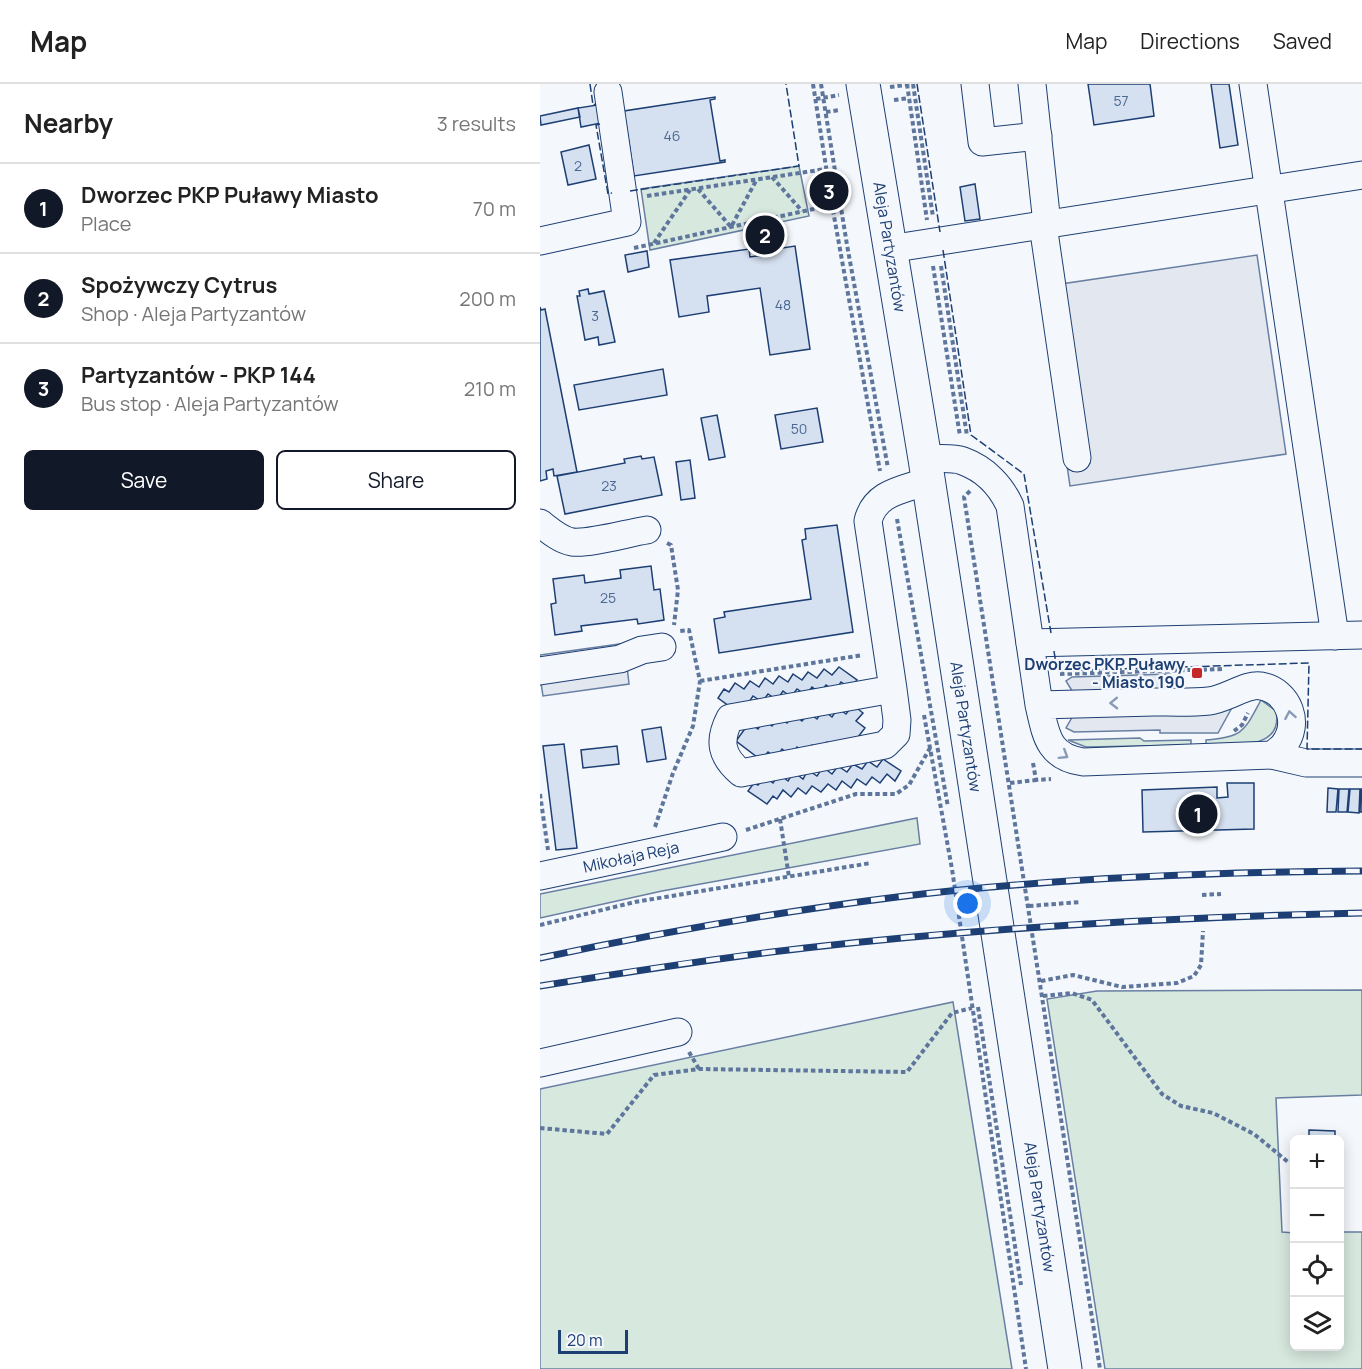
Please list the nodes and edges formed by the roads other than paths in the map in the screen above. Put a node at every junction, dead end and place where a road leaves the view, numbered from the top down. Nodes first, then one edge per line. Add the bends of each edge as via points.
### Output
1 (863, 84) edge
2 (975, 84) edge
3 (1032, 84) edge
4 (1253, 84) edge
5 (608, 92) dead end
6 (1038, 136) junction
7 (1362, 175) edge
8 (1269, 189) junction
9 (1045, 224) junction
10 (540, 241) edge
11 (889, 249) junction
12 (1077, 458) dead end
13 (927, 470) junction
14 (540, 523) edge
15 (647, 530) road end
16 (1362, 635) edge
17 (1335, 636) junction
18 (1030, 643) junction
19 (662, 647) dead end
20 (540, 671) edge
21 (893, 689) junction
22 (1039, 705) junction
23 (1272, 755) junction
24 (1362, 763) edge
25 (723, 837) road end
26 (546, 875) edge
27 (678, 1032) dead end
28 (540, 1063) edge
29 (1065, 1369) edge

1 - 11 main road, Aleja Partyzantów
2 - 6 street via 982,142
3 - 6 street
4 - 8 street
5 - 10 street via 625,211
6 - 9 street
7 - 8 street
8 - 9 street
8 - 17 street
9 - 11 street
9 - 12 street
11 - 13 main road, Aleja Partyzantów
13 - 18 street via 965,462 1004,492 1010,506
13 - 21 street via 876,501 868,521
13 - 29 main road, Aleja Partyzantów
14 - 15 street via 571,542
16 - 17 street
17 - 18 street
18 - 22 street
19 - 20 street via 620,659
21 - 21 street via 730,718 722,733 728,761 741,773 885,745 896,734
22 -> 23 street via 1051,745 1070,760
23 -> 22 street via 1288,736 1291,712 1277,692 1260,685 1207,701
23 - 24 street via 1306,763
25 - 26 street, Mikołaja Reja
27 - 28 street

